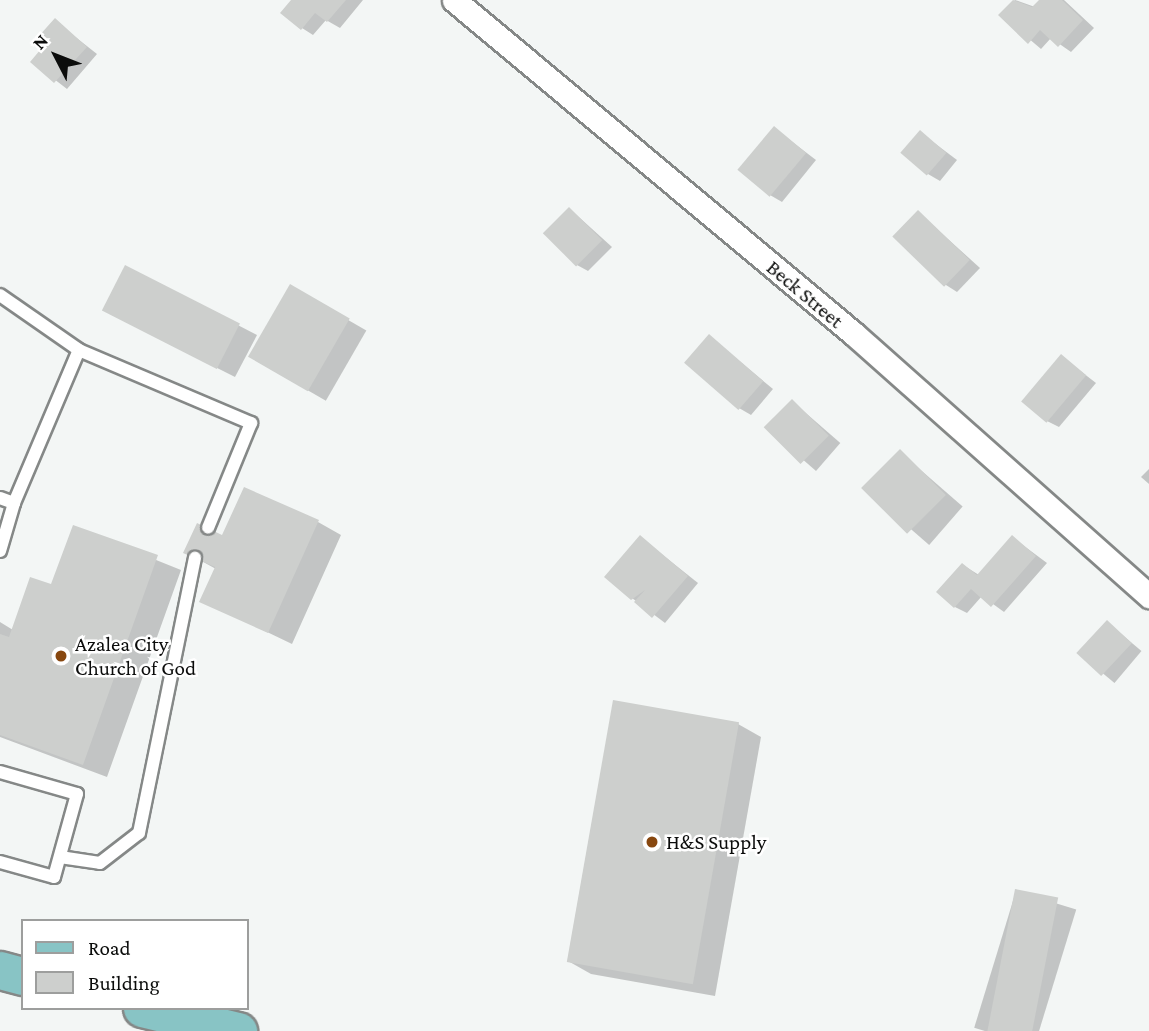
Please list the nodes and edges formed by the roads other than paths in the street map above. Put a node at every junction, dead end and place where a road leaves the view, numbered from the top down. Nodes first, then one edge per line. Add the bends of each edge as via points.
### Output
1 (454, 0) edge
2 (0, 296) edge
3 (79, 350) junction
4 (0, 498) edge
5 (14, 503) junction
6 (208, 528) dead end
7 (0, 551) edge
8 (195, 558) dead end
9 (1149, 596) edge
10 (0, 772) edge
11 (60, 857) junction
12 (0, 862) edge
13 (0, 970) edge
14 (21, 975) edge
15 (150, 1010) edge
16 (238, 1031) edge

1 - 9 street, Beck Street via 854,334
2 - 3 lane
3 - 5 lane
3 - 6 lane via 251,423
4 - 5 lane
5 - 7 lane
8 - 11 lane via 139,833 100,863
10 - 11 lane via 77,794
11 - 12 lane via 54,877
13 - 14 main road
15 - 16 main road

